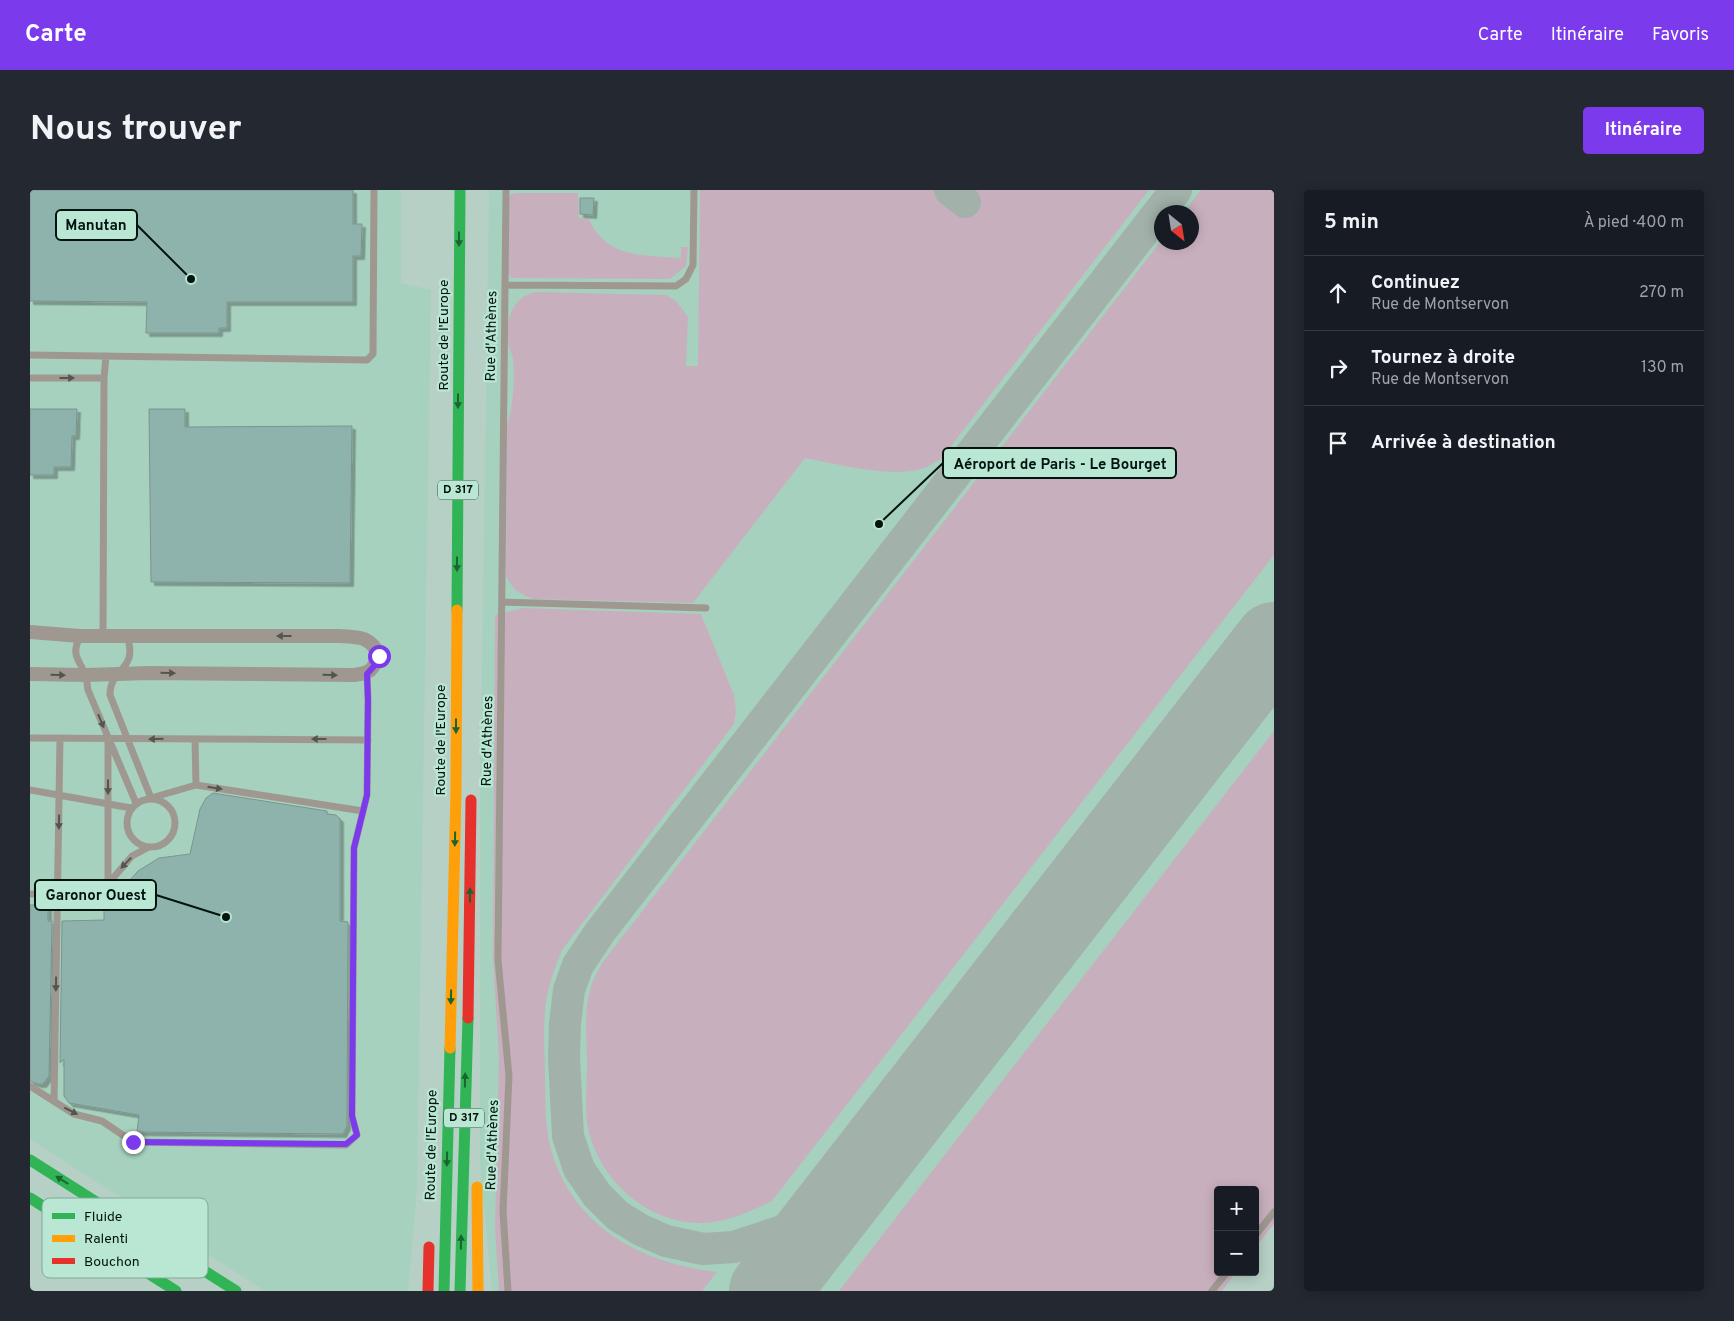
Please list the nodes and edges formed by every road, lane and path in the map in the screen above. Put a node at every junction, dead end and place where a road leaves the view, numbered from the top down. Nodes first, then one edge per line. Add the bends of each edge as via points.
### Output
1 (374, 190) edge
2 (460, 190) edge
3 (506, 190) edge
4 (694, 190) edge
5 (505, 285) junction
6 (30, 355) edge
7 (106, 356) junction
8 (30, 378) edge
9 (104, 378) junction
10 (502, 602) junction
11 (706, 608) dead end
12 (30, 632) edge
13 (80, 636) junction
14 (103, 636) junction
15 (127, 636) junction
16 (119, 673) junction
17 (30, 674) edge
18 (367, 674) junction
19 (86, 675) junction
20 (30, 738) edge
21 (60, 738) junction
22 (108, 738) junction
23 (195, 739) junction
24 (127, 740) junction
25 (368, 740) junction
26 (196, 785) junction
27 (471, 785) dead end
28 (30, 790) edge
29 (59, 795) junction
30 (151, 798) junction
31 (108, 804) junction
32 (134, 806) junction
33 (362, 811) junction
34 (149, 847) junction
35 (108, 884) junction
36 (30, 894) edge
37 (57, 894) junction
38 (470, 944) junction
39 (452, 948) junction
40 (439, 958) dead end
41 (30, 1086) edge
42 (54, 1101) junction
43 (476, 1115) dead end
44 (30, 1160) edge
45 (477, 1174) dead end
46 (30, 1198) edge
47 (90, 1198) edge
48 (42, 1206) edge
49 (1274, 1212) edge
50 (1259, 1231) edge
51 (208, 1273) edge
52 (1224, 1276) edge
53 (156, 1278) edge
54 (176, 1291) edge
55 (237, 1291) edge
56 (422, 1291) edge
57 (428, 1291) edge
58 (444, 1291) edge
59 (460, 1291) edge
60 (479, 1291) edge
61 (508, 1291) edge
62 (1212, 1291) edge

1 - 7 lane via 373,354 367,360
2 -> 39 main road, Route de l'Europe / D 317
3 - 5 lane, Rue d'Athènes
4 - 5 lane via 693,265 686,279 676,286
5 - 10 lane, Rue d'Athènes
6 - 7 lane
7 - 9 lane
8 -> 9 lane
9 - 14 lane
10 - 11 lane
10 - 61 lane, Rue d'Athènes via 498,960 509,1076 503,1211
12 - 13 street
13 - 14 street
13 - 19 lane via 76,659
14 - 15 street
15 - 16 lane via 130,658
18 -> 15 street via 379,656 366,638
16 -> 18 street
16 - 19 street
16 - 24 lane via 110,687 110,695
17 -> 19 street
18 - 25 lane
19 -> 22 lane via 88,690
20 - 21 lane
21 - 22 lane
21 - 29 lane
22 - 24 lane
22 -> 31 lane
22 - 32 lane
23 -> 24 lane
25 -> 23 lane
23 - 26 lane
24 - 30 lane
25 - 33 lane via 367,795
26 - 30 lane
26 -> 33 lane
38 -> 27 main road, D 317
28 - 29 lane
29 - 31 lane
29 -> 37 lane
30 - 32 lane
30 - 34 lane via 171,808 176,824 164,844
31 - 32 lane
31 - 35 lane
32 - 34 lane via 126,826 134,840
42 -> 33 lane via 74,1114 102,1121 133,1142 346,1144 357,1135 352,1116 354,848
34 -> 35 lane via 132,856
35 - 37 lane via 108,894
36 - 37 lane
37 -> 42 lane
38 - 43 main road via 475,956
59 -> 38 main road, D 317
39 - 40 main road
39 -> 58 main road, Route de l'Europe / D 317
41 - 42 lane
47 -> 44 main road
45 - 60 main road
46 - 48 main road
49 - 50 lane
55 -> 51 main road
52 - 62 lane
53 - 54 main road
56 - 57 main road via 430,1237

